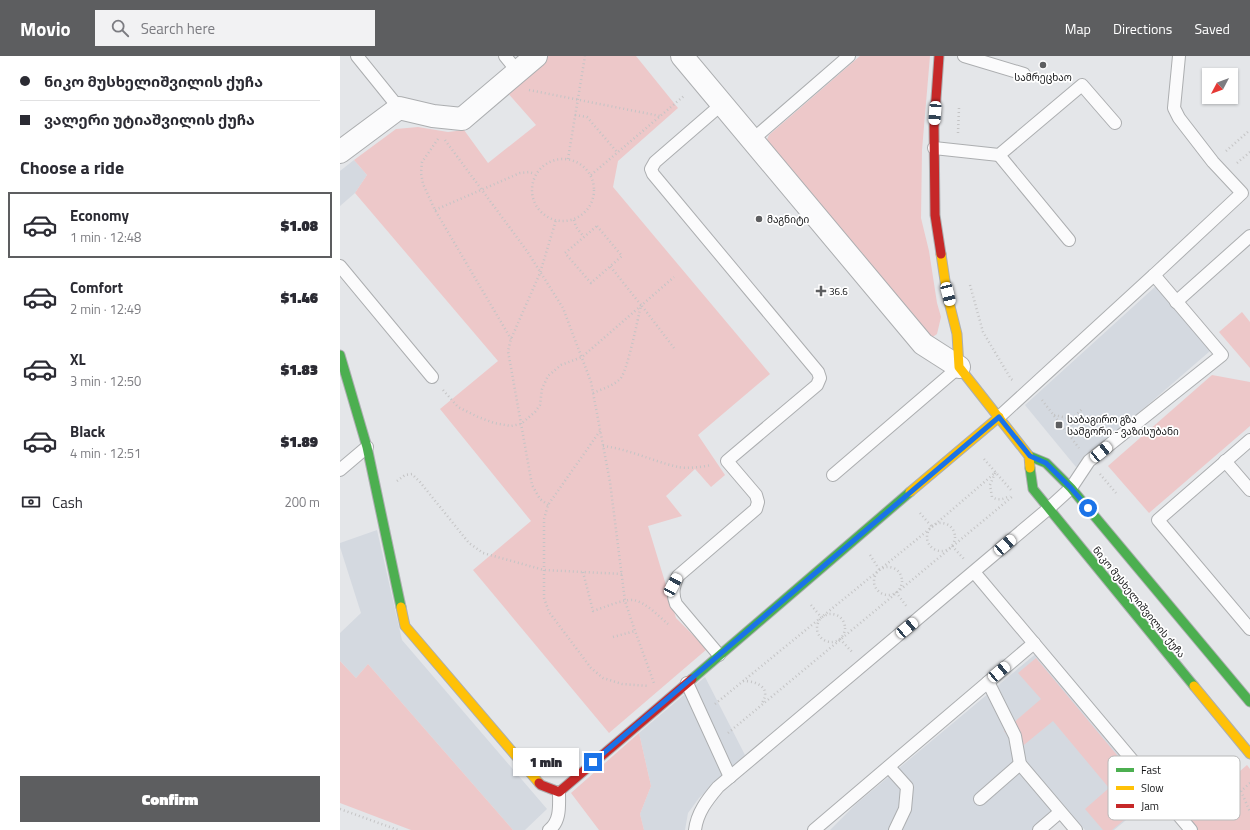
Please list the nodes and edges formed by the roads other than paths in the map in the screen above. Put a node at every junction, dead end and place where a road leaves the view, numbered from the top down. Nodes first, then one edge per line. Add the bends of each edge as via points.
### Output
1 (357, 56) edge
2 (536, 56) edge
3 (682, 56) edge
4 (849, 56) edge
5 (939, 56) edge
6 (964, 56) edge
7 (1179, 56) edge
8 (508, 71) edge
9 (1024, 74) dead end
10 (722, 104) junction
11 (399, 108) junction
12 (1115, 123) dead end
13 (752, 140) junction
14 (934, 148) junction
15 (340, 152) edge
16 (999, 155) junction
17 (1250, 236) edge
18 (1069, 240) dead end
19 (340, 266) edge
20 (1154, 275) junction
21 (1176, 302) junction
22 (340, 355) edge
23 (959, 368) junction
24 (432, 377) road end
25 (999, 417) junction
26 (1250, 440) edge
27 (367, 447) junction
28 (1030, 456) junction
29 (1225, 461) junction
30 (340, 470) edge
31 (832, 475) dead end
32 (1071, 488) junction
33 (1250, 490) edge
34 (1048, 509) junction
35 (974, 572) junction
36 (1250, 629) edge
37 (1034, 643) junction
38 (720, 655) junction
39 (988, 682) junction
40 (687, 683) junction
41 (1250, 701) edge
42 (1250, 754) edge
43 (1128, 756) edge
44 (1020, 764) junction
45 (889, 767) junction
46 (730, 777) junction
47 (559, 792) junction
48 (980, 799) dead end
49 (1060, 812) junction
50 (1182, 820) edge
51 (549, 830) edge
52 (695, 830) edge
53 (814, 830) edge
54 (895, 830) edge
55 (1039, 830) edge
56 (1076, 830) edge
57 (1190, 830) edge

1 - 11 lane
2 - 8 street
3 - 10 street
4 - 13 lane
5 - 14 street
6 - 9 lane
7 - 20 lane via 1174,108 1213,162 1242,193
8 - 11 street via 462,119 433,116
10 - 13 street
10 - 38 lane via 655,162 651,169 818,372 820,378 817,384 727,461 756,495 756,509 678,576 673,585 676,604
11 - 15 street
12 - 16 lane via 1082,85
13 - 23 street via 923,344
14 - 16 lane
14 - 23 street via 935,216 957,334
16 - 18 lane
17 - 21 lane
19 - 24 lane
20 - 21 lane
20 - 25 lane
21 - 32 lane via 1222,355 1089,461
22 - 27 street
23 - 25 street, ნიკო მუსხელიშვილის ქუჩა
23 - 31 lane
25 - 28 street, ნიკო მუსხელიშვილის ქუჩა
25 - 38 street
26 - 29 lane
27 - 30 lane
27 - 47 street via 405,626 541,785
28 - 32 street, ნიკო მუსხელიშვილის ქუჩა via 1046,463
28 - 34 street, ნიკო მუსხელიშვილის ქუჩა via 1033,490
29 - 33 lane
29 - 36 lane via 1158,520
32 - 34 lane
32 - 41 street, ნიკო მუსხელიშვილის ქუჩა
34 - 35 lane
34 - 42 street, ნიკო მუსხელიშვილის ქუჩა
35 - 37 lane
35 - 46 lane
37 - 39 lane
37 - 43 lane
38 - 40 street
39 - 44 lane via 1015,736
39 - 45 lane
40 - 46 lane
40 - 47 street
44 - 48 lane
44 - 49 lane
45 - 53 lane
45 - 54 lane via 907,787 905,810
46 - 52 lane via 706,801 696,820
47 - 51 lane via 559,814 554,826
49 - 55 lane
49 - 56 lane
50 - 57 lane

